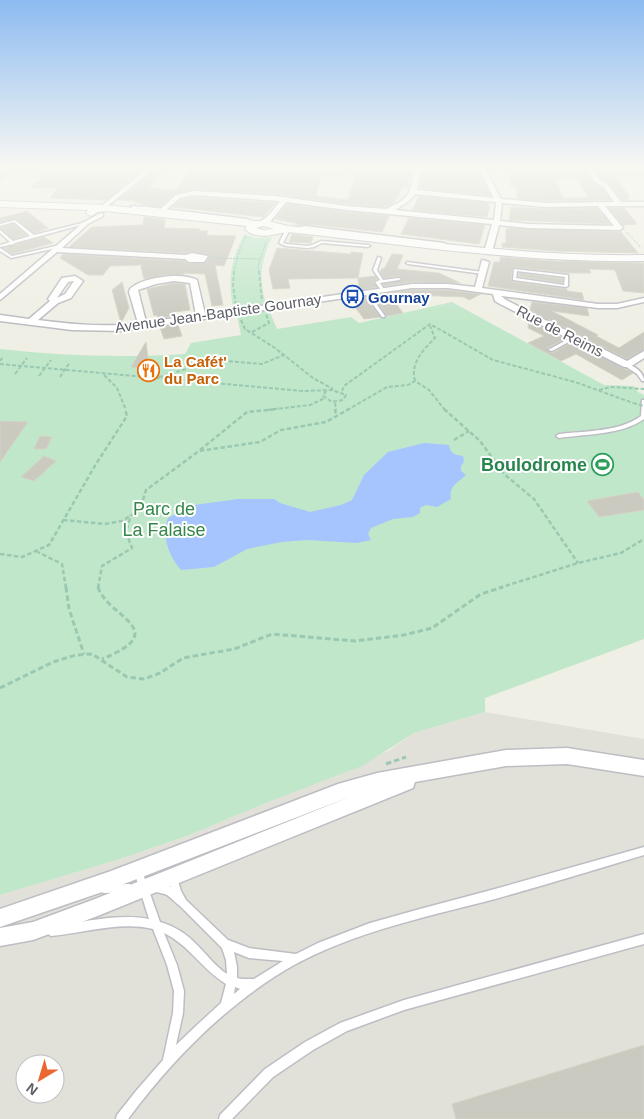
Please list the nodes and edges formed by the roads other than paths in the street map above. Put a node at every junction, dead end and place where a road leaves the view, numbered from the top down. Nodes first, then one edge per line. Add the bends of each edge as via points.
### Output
1 (92, 218) edge
2 (206, 218) edge
3 (208, 218) edge
4 (269, 218) edge
5 (458, 218) edge
6 (497, 218) edge
7 (611, 218) edge
8 (86, 223) junction
9 (496, 223) junction
10 (0, 225) edge
11 (261, 227) junction
12 (290, 229) junction
13 (0, 232) edge
14 (33, 236) junction
15 (340, 239) junction
16 (13, 243) junction
17 (368, 246) dead end
18 (415, 247) junction
19 (0, 248) edge
20 (58, 248) junction
21 (470, 251) junction
22 (203, 258) road end
23 (379, 258) dead end
24 (644, 258) edge
25 (408, 263) dead end
26 (486, 266) junction
27 (508, 274) dead end
28 (515, 275) junction
29 (399, 279) dead end
30 (382, 285) junction
31 (478, 290) junction
32 (366, 292) junction
33 (497, 293) junction
34 (0, 298) edge
35 (644, 300) edge
36 (55, 301) dead end
37 (383, 316) dead end
38 (201, 317) junction
39 (0, 318) edge
40 (30, 323) junction
41 (143, 325) junction
42 (574, 338) junction
43 (550, 350) dead end
44 (644, 354) edge
45 (627, 365) junction
46 (644, 380) edge
47 (644, 401) edge
48 (559, 436) dead end
49 (644, 768) edge
50 (437, 770) junction
51 (644, 851) edge
52 (137, 870) junction
53 (172, 876) junction
54 (144, 888) junction
55 (73, 894) junction
56 (183, 903) junction
57 (0, 918) edge
58 (156, 926) junction
59 (33, 931) junction
60 (0, 937) edge
61 (644, 939) edge
62 (225, 944) junction
63 (296, 958) junction
64 (232, 982) junction
65 (257, 983) junction
66 (226, 1005) junction
67 (168, 1061) junction
68 (121, 1119) edge
69 (224, 1119) edge

1 - 8 street
2 - 11 lane
3 - 11 street
4 - 11 street
5 - 9 street
6 - 9 street
7 - 9 street via 620,228 550,228
8 - 14 lane
8 - 20 street
9 - 26 street
10 - 14 lane via 15,221
11 - 12 street
12 - 15 street
12 - 15 lane via 281,243 284,245 309,247
12 - 21 lane via 305,227 468,247
13 - 16 lane
14 - 16 lane
15 - 17 lane
15 - 18 street via 396,242
16 - 19 lane
18 - 21 street
18 - 26 street via 418,254
19 - 20 lane via 11,258
20 - 22 street via 187,257 189,260
20 - 34 street
21 - 26 street
23 - 30 lane via 376,270
24 - 26 street via 563,258
25 - 26 lane
26 - 31 street
27 - 28 lane
28 - 28 lane via 514,279 566,286 567,276 516,270
29 - 30 lane
30 - 31 street, Avenue Jean-Baptiste Gournay via 434,285
30 - 32 street, Avenue Jean-Baptiste Gournay
31 - 33 street, Avenue Jean-Baptiste Gournay
32 - 37 lane
32 - 38 street, Avenue Jean-Baptiste Gournay
33 - 35 street, Avenue Jean-Baptiste Gournay via 598,306
33 - 42 street, Rue de Reims via 500,300
36 - 40 street
38 - 41 street, Avenue Jean-Baptiste Gournay
38 - 41 street via 194,282 180,277 134,289
39 - 40 street, Avenue Jean-Baptiste Gournay
40 - 41 street, Avenue Jean-Baptiste Gournay via 92,328
42 - 43 lane
42 - 45 street, Rue de Reims
44 - 45 street
45 - 46 lane
47 - 48 lane via 643,416 636,423
49 - 50 street via 594,759 537,756 490,760
50 - 52 street via 338,792
50 - 53 street
51 - 63 lane via 374,926
52 - 54 lane
52 - 55 street
53 - 54 street
53 - 56 lane
54 - 55 lane
54 - 56 lane via 164,889
54 - 58 lane
54 - 59 street
55 - 57 street
56 - 62 lane
58 - 59 lane via 114,922
58 - 64 lane via 179,935 217,973
58 - 67 lane via 172,965 178,991 178,1013
59 - 60 street
61 - 69 lane via 404,1005 358,1021 282,1064 259,1082
62 - 63 lane via 249,953
62 - 64 lane via 231,956
63 - 65 lane
64 - 65 lane via 243,985
64 - 66 lane
65 - 66 lane
66 - 67 lane
67 - 68 lane

